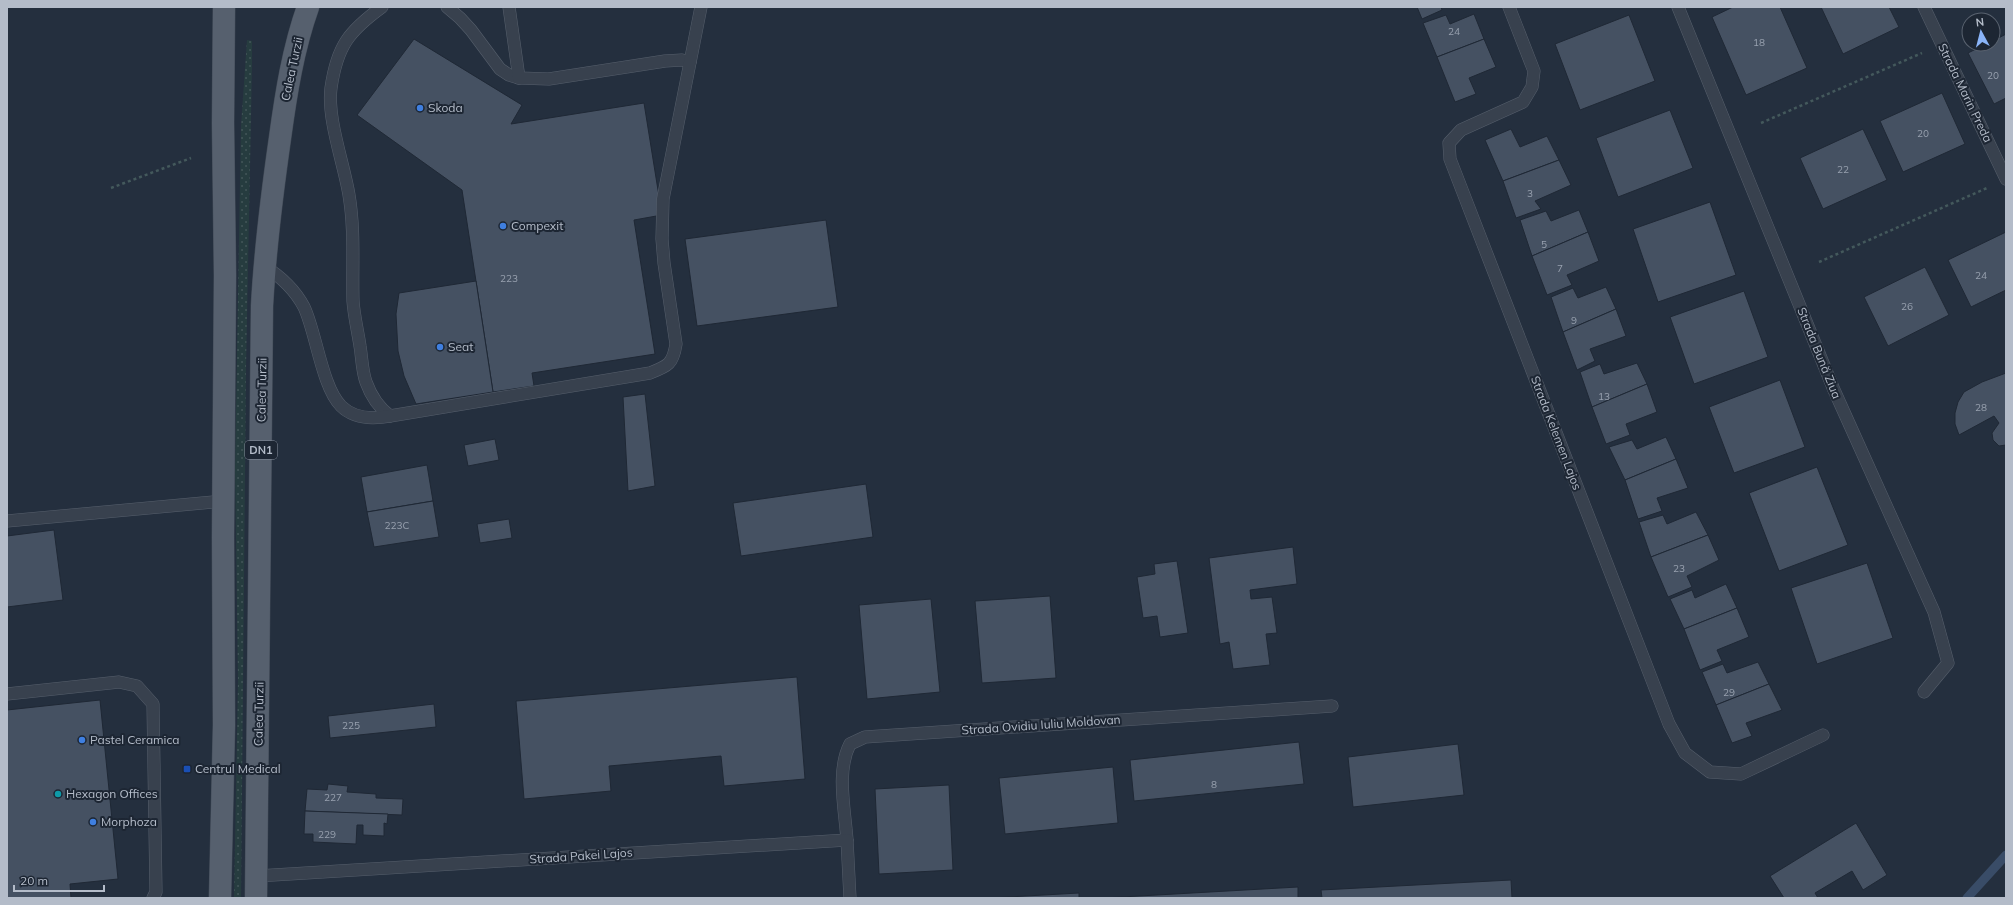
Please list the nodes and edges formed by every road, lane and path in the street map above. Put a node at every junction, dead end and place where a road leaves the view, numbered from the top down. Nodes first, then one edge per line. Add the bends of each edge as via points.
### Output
1 (224, 7) edge
2 (308, 7) edge
3 (382, 7) edge
4 (447, 7) edge
5 (509, 7) edge
6 (701, 7) edge
7 (1509, 7) edge
8 (1678, 7) edge
9 (1924, 7) edge
10 (1942, 44) junction
11 (690, 62) junction
12 (519, 78) junction
13 (1761, 123) dead end
14 (191, 158) dead end
15 (2006, 178) edge
16 (1992, 186) dead end
17 (111, 188) dead end
18 (1819, 262) dead end
19 (264, 266) junction
20 (390, 416) junction
21 (224, 501) junction
22 (7, 521) edge
23 (1924, 692) dead end
24 (7, 694) edge
25 (1332, 706) dead end
26 (1823, 734) dead end
27 (847, 840) junction
28 (257, 876) junction
29 (153, 898) edge
30 (220, 898) edge
31 (256, 898) edge
32 (850, 898) edge

1 - 21 main road
2 - 19 main road, Calea Turzii / DN1 via 287,90
3 - 20 lane via 362,22 346,40 337,62 331,89 332,113 349,196 354,244 353,302 366,381 372,397 381,410
4 - 12 lane via 471,30 500,69
5 - 12 lane
6 - 11 lane
7 - 26 lane, Strada Kelemen Lajos via 1534,71 1532,87 1523,102 1461,130 1449,143 1450,159 1669,724 1685,752 1710,772 1741,774
8 - 23 lane, Strada Bună Ziua via 1834,390 1934,612 1948,663
9 - 10 lane, Strada Marin Preda
10 - 13 path
10 - 15 lane, Strada Marin Preda
11 - 12 lane via 665,61 549,79
11 - 20 lane via 663,199 664,263 676,344 674,356 667,366 650,372
14 - 17 path
16 - 18 path
19 - 20 lane via 282,278 304,307 332,392 342,407 359,416
19 - 28 main road, Calea Turzii / DN1
21 - 22 lane
21 - 30 main road via 224,725
24 - 29 lane via 119,682 137,686 152,704 156,892
25 - 27 lane, Strada Ovidiu Iuliu Moldovan via 865,737 850,744 844,755 842,768
27 - 28 lane, Strada Pakei Lajos
27 - 32 lane
28 - 31 main road, Calea Turzii / DN1

